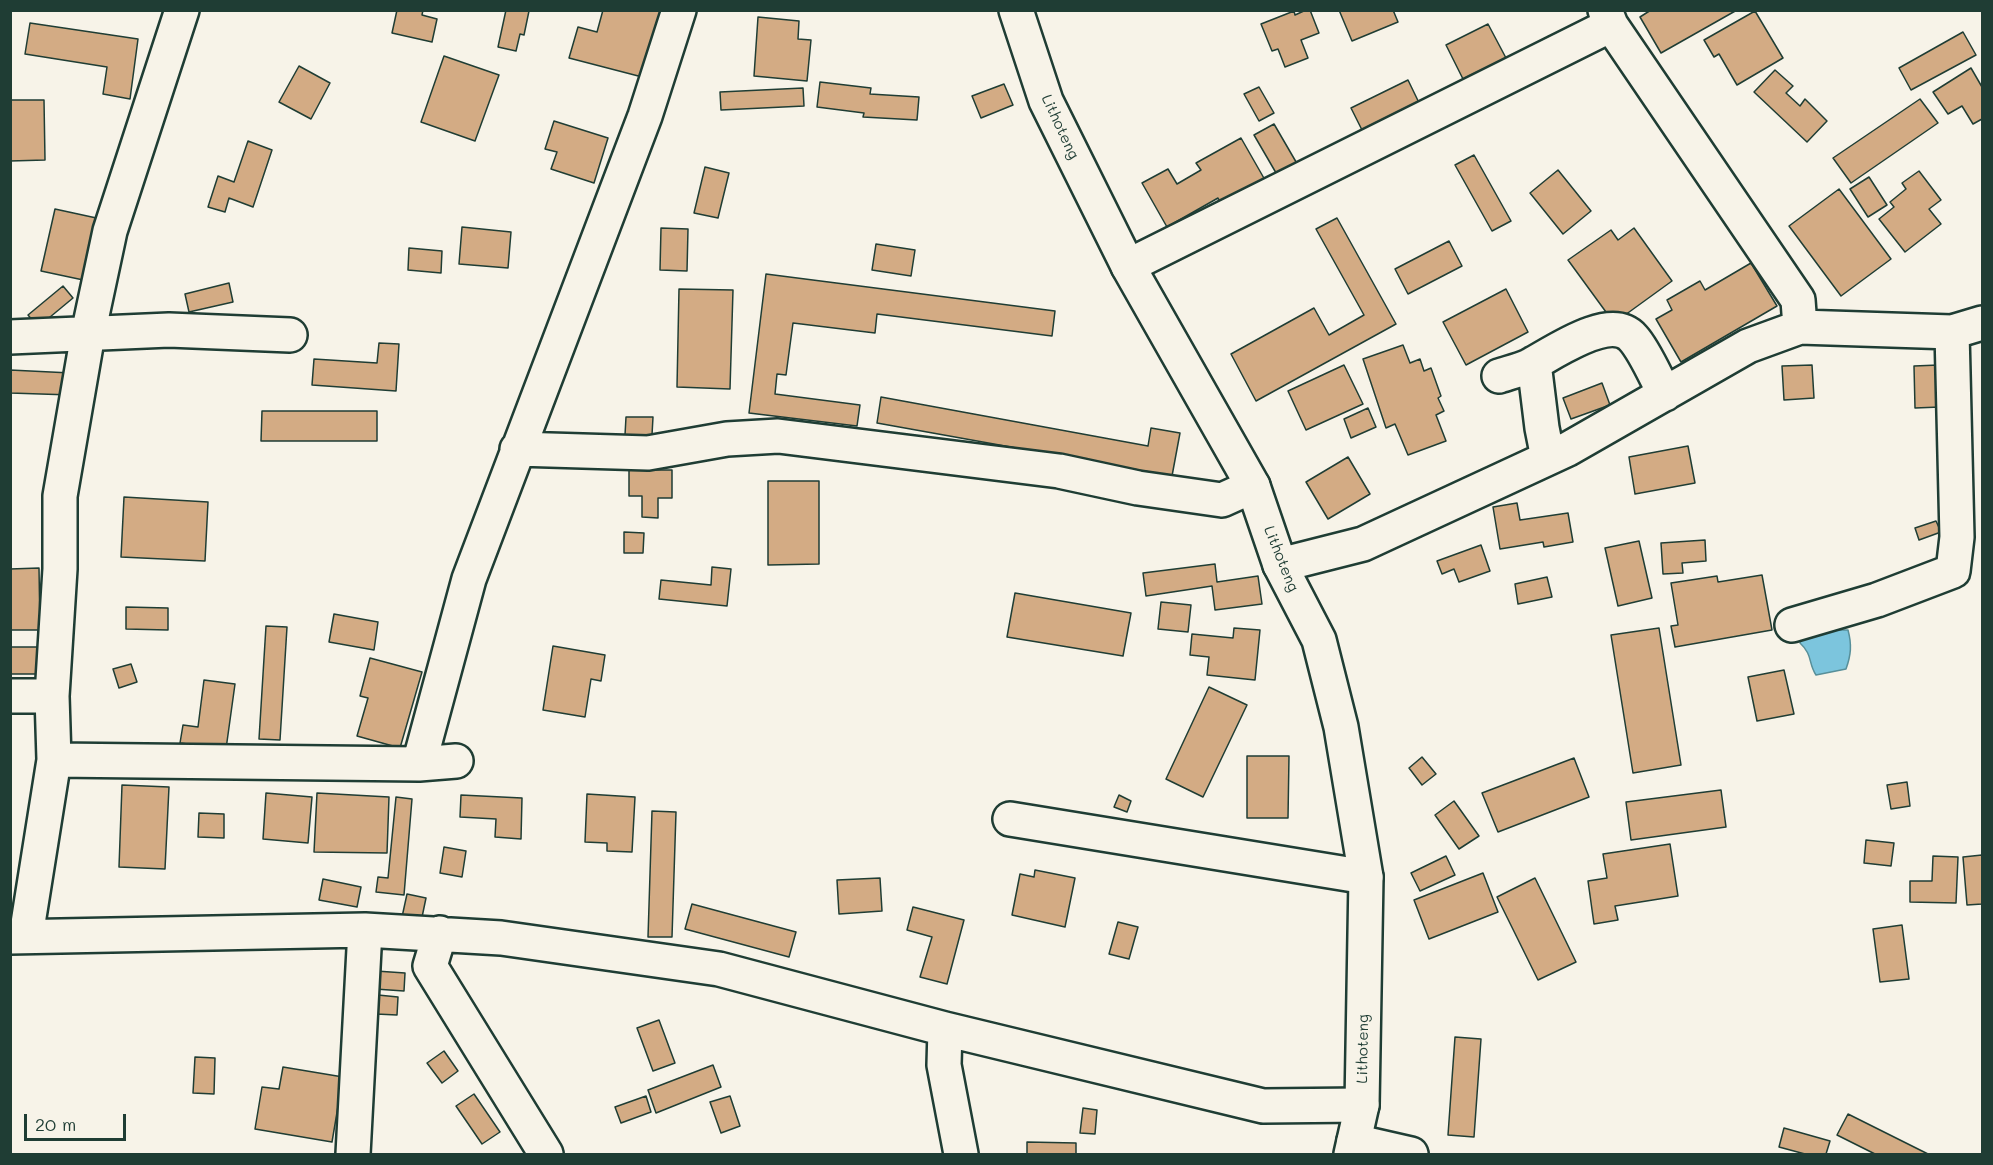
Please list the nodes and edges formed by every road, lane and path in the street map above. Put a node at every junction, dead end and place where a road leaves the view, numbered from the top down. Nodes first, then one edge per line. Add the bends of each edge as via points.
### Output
1 (182, 10) edge
2 (679, 10) edge
3 (1017, 10) edge
4 (1608, 18) edge
5 (1128, 266) junction
6 (1800, 327) junction
7 (1967, 327) edge
8 (88, 334) junction
9 (290, 335) dead end
10 (10, 337) edge
11 (1534, 363) junction
12 (1498, 376) dead end
13 (1665, 394) junction
14 (517, 449) junction
15 (1548, 458) junction
16 (1253, 486) junction
17 (1280, 565) junction
18 (1792, 625) dead end
19 (10, 696) edge
20 (52, 696) junction
21 (54, 760) junction
22 (456, 761) dead end
23 (419, 764) junction
24 (1010, 819) dead end
25 (1366, 878) junction
26 (365, 930) junction
27 (440, 933) junction
28 (18, 936) edge
29 (945, 1029) junction
30 (1362, 1105) junction
31 (1353, 1148) edge
32 (353, 1155) edge
33 (546, 1155) edge
34 (961, 1155) edge
35 (1411, 1155) edge

1 - 8 street via 110,231
2 - 14 street via 645,116
3 - 5 street, Lithoteng via 1046,101
4 - 5 street
4 - 6 street via 1798,300
5 - 16 street, Lithoteng
6 - 7 street
6 - 13 street via 1748,345
7 - 18 street via 1953,571 1877,600
8 - 9 street via 169,330
8 - 10 street
8 - 20 street via 60,496
11 - 12 street
11 - 13 street via 1567,343 1600,331 1622,330 1634,338
11 - 15 street
13 - 15 street
14 - 16 street via 648,453 778,436 1059,471 1222,500
14 - 23 street via 469,579
15 - 17 street via 1363,544
16 - 17 street, Lithoteng
17 - 25 street, Lithoteng via 1319,640 1341,727
19 - 20 street
20 - 21 street
21 - 23 street
21 - 28 street
22 - 23 street
24 - 25 street
25 - 30 street, Lithoteng
26 - 27 street
26 - 28 street
26 - 32 street
27 - 29 street via 719,969
27 - 33 street via 430,966
29 - 30 street via 1263,1106
29 - 34 street via 944,1065
30 - 31 street, Lithoteng
31 - 35 street

